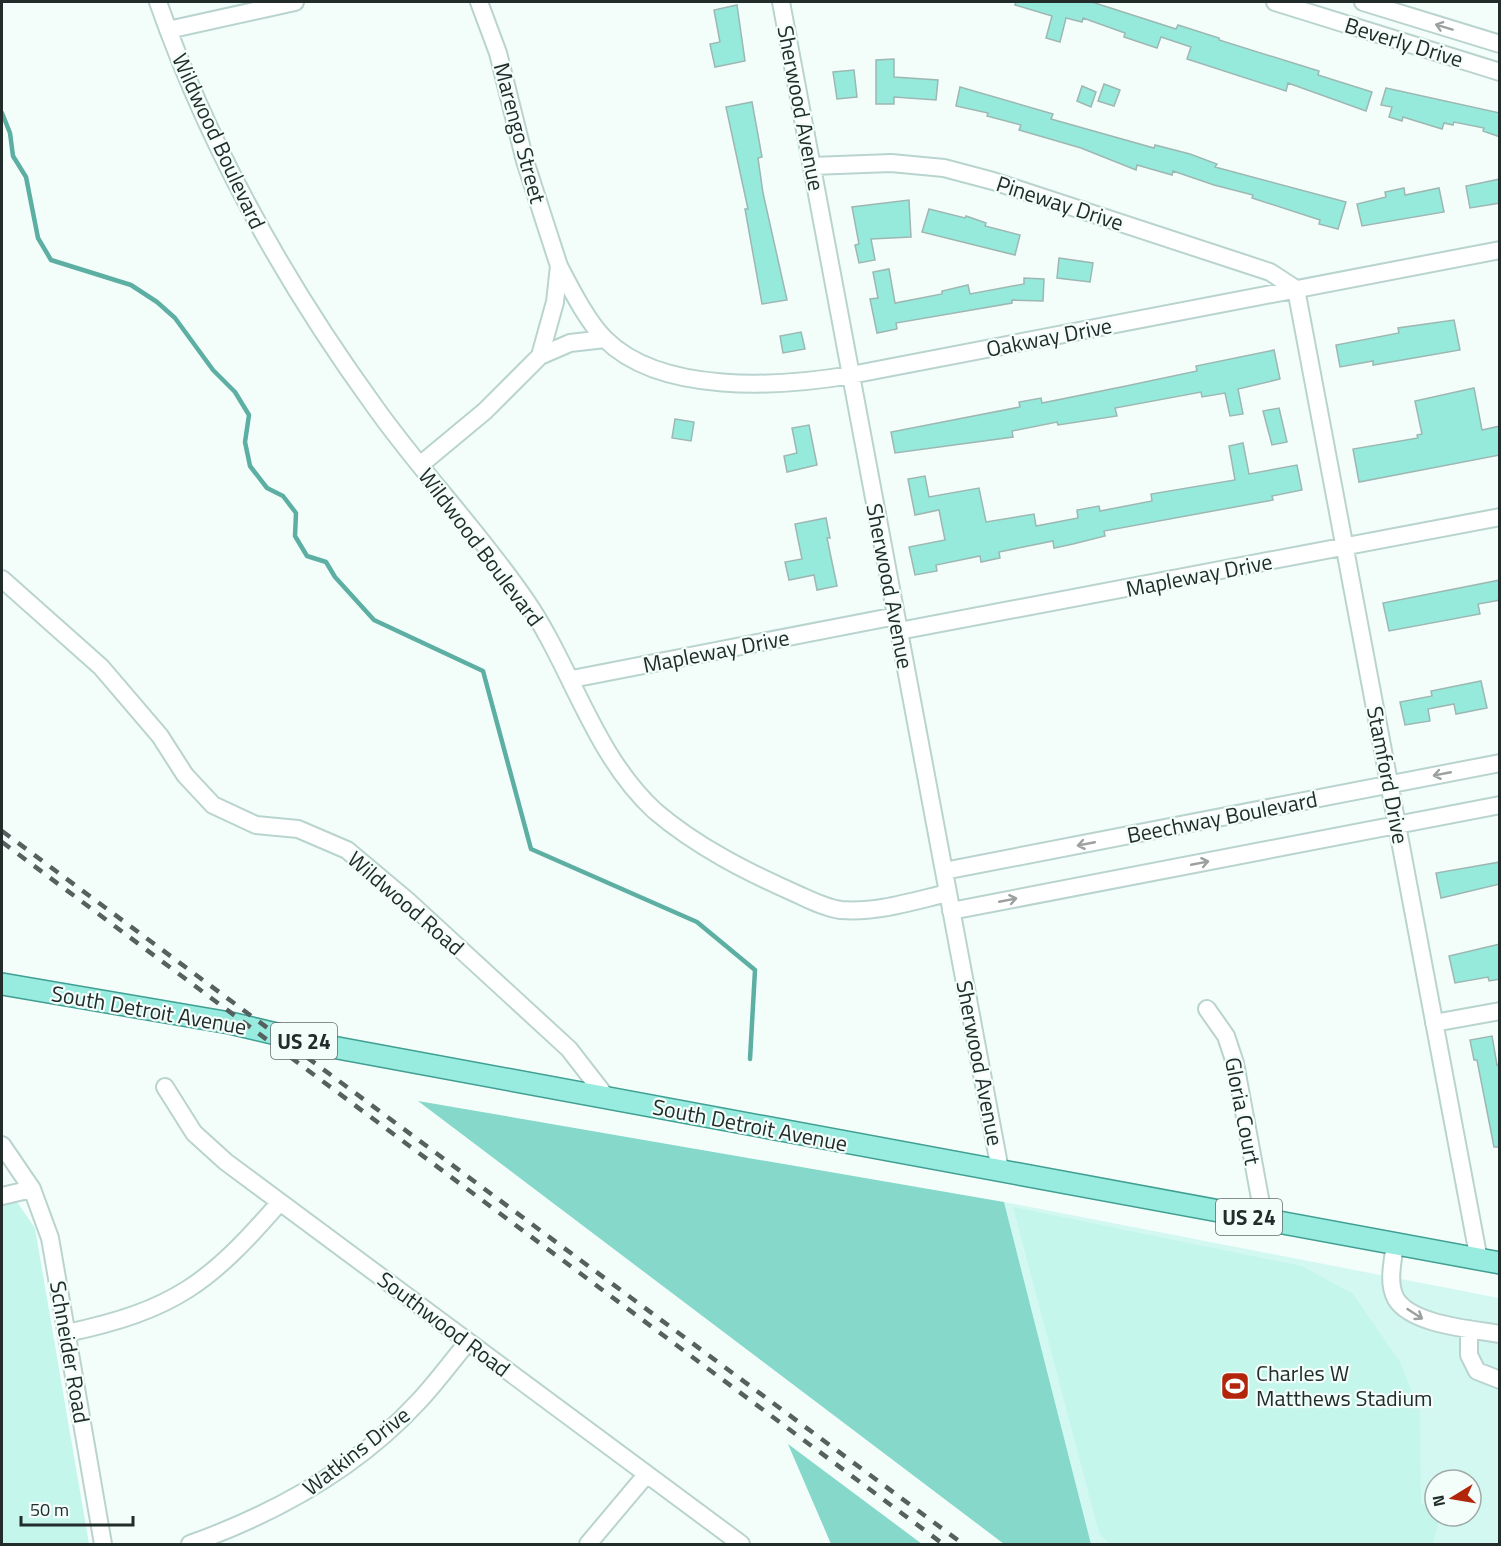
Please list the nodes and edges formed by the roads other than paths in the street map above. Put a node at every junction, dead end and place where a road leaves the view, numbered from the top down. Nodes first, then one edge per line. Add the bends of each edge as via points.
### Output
1 (158, 2) edge
2 (295, 2) edge
3 (479, 2) edge
4 (781, 2) edge
5 (1275, 2) edge
6 (1363, 2) edge
7 (168, 30) junction
8 (1500, 44) edge
9 (1500, 72) edge
10 (812, 166) junction
11 (1500, 250) edge
12 (558, 266) junction
13 (1296, 289) junction
14 (605, 339) junction
15 (540, 356) junction
16 (851, 375) junction
17 (420, 465) junction
18 (1500, 517) edge
19 (1345, 547) junction
20 (2, 579) edge
21 (898, 624) junction
22 (572, 679) junction
23 (1500, 763) edge
24 (1389, 784) junction
25 (1500, 805) edge
26 (1398, 824) junction
27 (944, 871) junction
28 (948, 893) junction
29 (951, 911) junction
30 (2, 984) edge
31 (1207, 1009) dead end
32 (1500, 1011) edge
33 (1434, 1023) junction
34 (165, 1087) dead end
35 (607, 1098) junction
36 (2, 1145) edge
37 (2, 1151) edge
38 (17, 1166) junction
39 (1000, 1170) junction
40 (32, 1189) junction
41 (2, 1196) edge
42 (280, 1202) junction
43 (1264, 1220) junction
44 (1395, 1244) junction
45 (1489, 1262) edge
46 (1469, 1329) junction
47 (67, 1333) junction
48 (1500, 1334) edge
49 (468, 1342) junction
50 (1500, 1380) edge
51 (646, 1475) junction
52 (103, 1545) edge
53 (190, 1545) edge
54 (588, 1545) edge
55 (741, 1545) edge

1 - 7 street, Wildwood Boulevard
2 - 7 street
3 - 12 street, Marengo Street via 498,53 525,161
4 - 10 street, Sherwood Avenue
5 - 9 street, Beverly Drive
8 -> 6 street, Beverly Drive
7 - 17 street, Wildwood Boulevard via 261,232 326,339
10 - 13 street, Pineway Drive via 915,164 983,178 1270,272
10 - 16 street, Sherwood Avenue
11 - 13 street, Oakway Drive
12 - 14 street, Marengo Street
12 - 15 street, Marengo Street via 555,302
13 - 16 street, Oakway Drive
13 - 19 street, Stamford Drive
14 - 15 street, Marengo Street via 570,344
14 - 16 street, Oakway Drive via 644,364 704,381 781,384
15 - 17 street, Marengo Street via 485,411
16 - 21 street, Sherwood Avenue
17 - 22 street, Wildwood Boulevard via 527,602
18 - 19 street, Mapleway Drive
19 - 21 street, Mapleway Drive
19 - 24 street, Stamford Drive
20 - 35 street, Wildwood Road via 101,667 160,736 185,776 213,805 256,825 298,829 348,850 569,1048
21 - 22 street, Mapleway Drive
21 - 27 street, Sherwood Avenue
22 - 28 street, Wildwood Boulevard via 602,744 620,772 656,811 726,859 839,910 871,910
23 -> 24 street, Beechway Boulevard
24 - 26 street, Stamford Drive
24 -> 27 street, Beechway Boulevard
25 - 26 street, Beechway Boulevard
29 -> 26 street, Beechway Boulevard
26 - 33 street, Stamford Drive
27 - 28 street, Sherwood Avenue
28 - 29 street, Sherwood Avenue
29 - 39 street, Sherwood Avenue
30 - 35 main road, South Detroit Avenue / US 24 via 230,1023 327,1046
31 - 43 street, Gloria Court via 1226,1036 1235,1063
32 - 33 street
33 - 45 street, Stamford Drive
34 - 42 street, Southwood Road via 194,1133
35 - 39 main road, South Detroit Avenue / US 24
36 - 38 street, Schneider Road
37 - 38 street, Schneider Road
38 - 40 street, Schneider Road
39 - 43 main road, South Detroit Avenue / US 24
40 - 41 street
40 - 47 street, Schneider Road via 50,1238
42 - 47 street via 240,1248 182,1295 126,1319
42 - 49 street, Southwood Road
43 - 44 main road, South Detroit Avenue / US 24
44 - 45 main road, South Detroit Avenue / US 24
44 -> 46 street via 1391,1275 1396,1299 1425,1320
46 - 48 street
46 - 50 street via 1469,1355 1476,1371
47 - 52 street, Schneider Road
49 - 51 street, Southwood Road
49 - 53 street, Watkins Drive via 417,1403 345,1465 252,1521
51 - 54 street
51 - 55 street, Southwood Road

